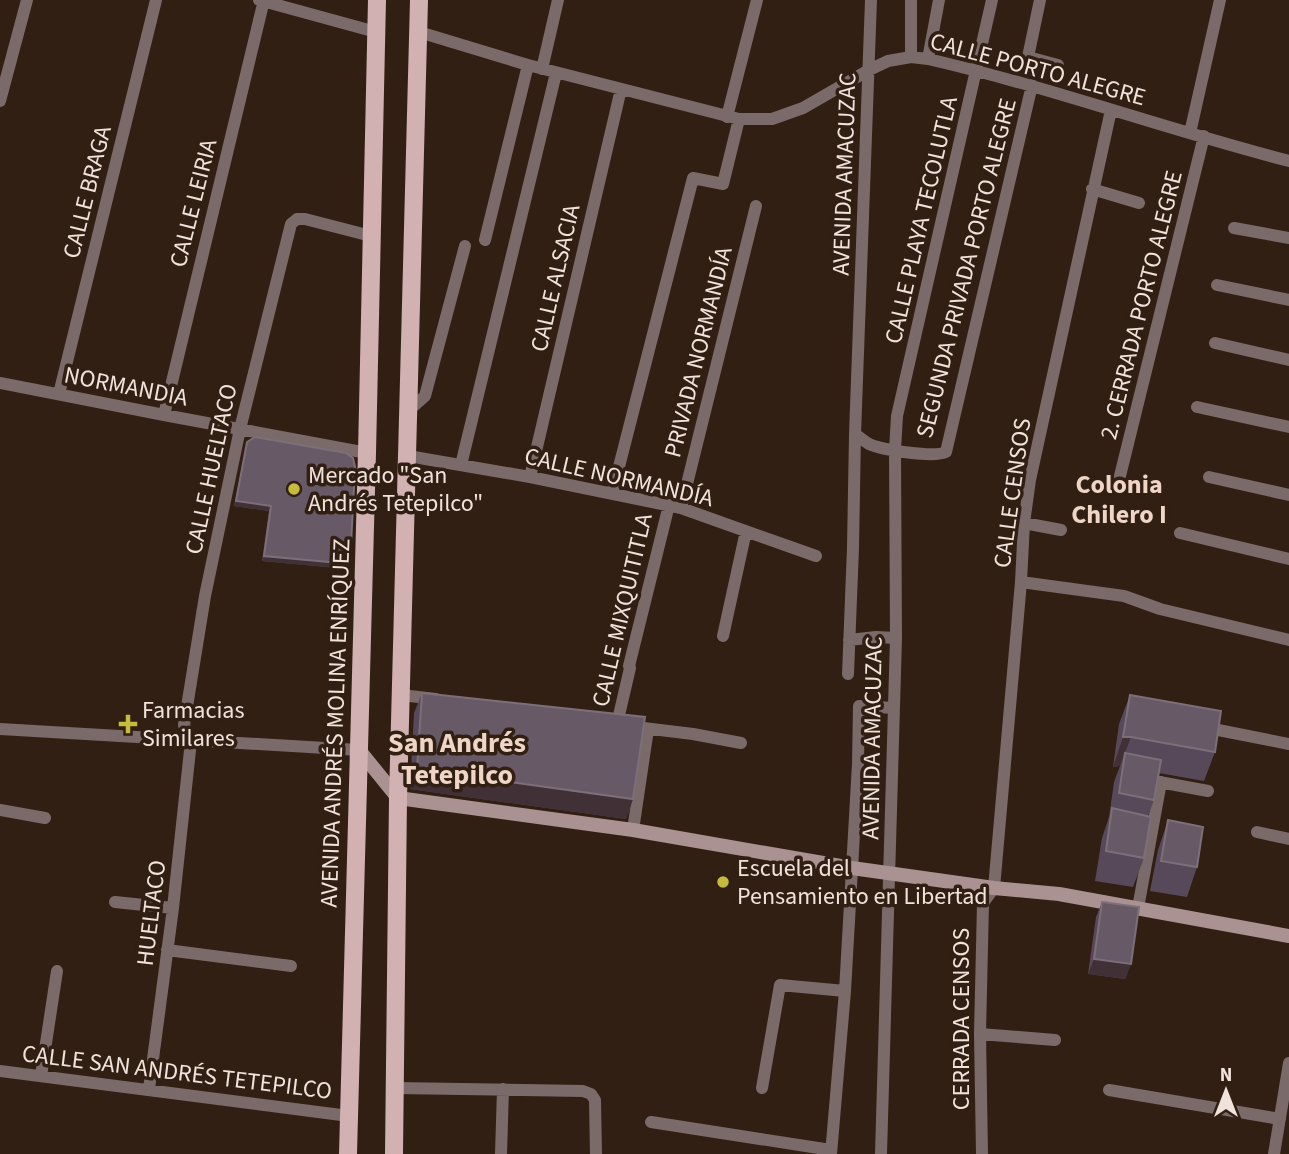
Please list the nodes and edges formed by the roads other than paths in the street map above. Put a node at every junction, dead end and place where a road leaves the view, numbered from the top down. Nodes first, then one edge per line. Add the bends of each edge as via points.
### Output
1 (27, 0) edge
2 (156, 0) edge
3 (262, 0) edge
4 (376, 0) edge
5 (419, 0) edge
6 (558, 0) edge
7 (757, 0) edge
8 (871, 0) edge
9 (911, 0) edge
10 (939, 0) edge
11 (992, 0) edge
12 (1040, 0) edge
13 (1220, 0) edge
14 (376, 32) junction
15 (419, 32) junction
16 (911, 57) junction
17 (928, 59) junction
18 (528, 65) junction
19 (1058, 65) dead end
20 (869, 70) junction
21 (977, 70) junction
22 (549, 71) junction
23 (1031, 85) junction
24 (621, 89) junction
25 (0, 102) edge
26 (1111, 110) junction
27 (733, 118) junction
28 (1190, 133) junction
29 (1205, 136) junction
30 (1289, 161) edge
31 (1092, 189) junction
32 (1139, 203) dead end
33 (756, 206) dead end
34 (1234, 228) dead end
35 (371, 236) junction
36 (1289, 238) edge
37 (485, 240) dead end
38 (465, 246) dead end
39 (1217, 285) dead end
40 (1289, 300) edge
41 (1215, 343) dead end
42 (1289, 360) edge
43 (0, 383) edge
44 (59, 394) junction
45 (1197, 407) dead end
46 (408, 411) junction
47 (164, 415) junction
48 (1289, 427) edge
49 (240, 429) junction
50 (855, 434) junction
51 (895, 450) junction
52 (367, 453) junction
53 (408, 456) junction
54 (461, 465) junction
55 (530, 477) junction
56 (1209, 477) dead end
57 (1118, 484) dead end
58 (612, 494) junction
59 (1289, 495) edge
60 (675, 506) junction
61 (1024, 523) junction
62 (1061, 530) dead end
63 (746, 531) junction
64 (1180, 533) dead end
65 (816, 556) dead end
66 (1289, 559) edge
67 (1021, 582) junction
68 (723, 636) dead end
69 (896, 638) junction
70 (849, 640) junction
71 (1289, 640) edge
72 (848, 674) dead end
73 (401, 695) junction
74 (443, 699) edge
75 (894, 708) junction
76 (1188, 724) edge
77 (0, 729) edge
78 (648, 729) junction
79 (191, 741) junction
80 (741, 743) dead end
81 (1289, 744) edge
82 (359, 750) junction
83 (1140, 779) edge
84 (1161, 782) junction
85 (1208, 791) dead end
86 (398, 798) junction
87 (0, 810) edge
88 (45, 818) dead end
89 (633, 830) junction
90 (1257, 832) dead end
91 (1289, 839) edge
92 (852, 868) junction
93 (890, 872) junction
94 (994, 888) junction
95 (115, 902) dead end
96 (173, 908) junction
97 (1138, 908) junction
98 (1289, 936) edge
99 (167, 950) junction
100 (291, 966) dead end
101 (57, 971) dead end
102 (845, 991) junction
103 (980, 1034) junction
104 (1055, 1040) dead end
105 (1289, 1063) edge
106 (0, 1071) edge
107 (41, 1076) junction
108 (396, 1088) junction
109 (762, 1088) dead end
110 (149, 1089) junction
111 (503, 1089) junction
112 (1108, 1090) dead end
113 (349, 1116) junction
114 (1280, 1119) junction
115 (651, 1122) dead end
116 (831, 1152) edge
117 (598, 1153) edge
118 (348, 1154) edge
119 (394, 1154) edge
120 (501, 1154) edge
121 (881, 1154) edge
122 (982, 1154) edge
123 (1274, 1154) edge

1 - 25 street
2 - 44 street, CALLE BRAGA
3 - 14 street
3 - 47 street, CALLE LEIRIA
4 - 14 main road, AVENIDA ANDRÉS MOLINA ENRÍQUEZ
5 - 15 main road
6 - 22 street
7 - 27 street
8 - 20 street, AVENIDA AMACUZAC
9 - 16 street
10 - 17 street
11 - 21 street, CALLE PLAYA TECOLUTLA
12 - 19 street via 1028,57
13 - 28 street
14 - 35 main road, AVENIDA ANDRÉS MOLINA ENRÍQUEZ
15 - 18 street, CALLE PORTO ALEGRE
15 - 46 main road
16 - 17 street, CALLE PORTO ALEGRE
16 - 20 street, CALLE PORTO ALEGRE
17 - 21 street, CALLE PORTO ALEGRE
18 - 22 street, CALLE PORTO ALEGRE
18 - 37 street
20 - 27 street, CALLE PORTO ALEGRE via 803,108 772,119
20 - 50 street, AVENIDA AMACUZAC
21 - 23 street, CALLE PORTO ALEGRE
21 - 51 street, CALLE PLAYA TECOLUTLA via 897,416
22 - 24 street, CALLE PORTO ALEGRE
22 - 54 street
23 - 26 street, CALLE PORTO ALEGRE
23 - 51 street, SEGUNDA PRIVADA PORTO ALEGRE via 946,452 939,456
24 - 27 street, CALLE PORTO ALEGRE
24 - 55 street, CALLE ALSACIA
26 - 28 street, CALLE PORTO ALEGRE
26 - 31 street, CALLE CENSOS
27 - 58 street via 723,184 693,178
28 - 29 street, CALLE PORTO ALEGRE
29 - 30 street, CALLE PORTO ALEGRE
29 - 57 street, 2. CERRADA PORTO ALEGRE
31 - 32 street
31 - 61 street, CALLE CENSOS
33 - 60 street, PRIVADA NORMANDÍA
34 - 36 street
35 - 49 street, CALLE HUELTACO via 305,219 291,225
35 - 52 main road, AVENIDA ANDRÉS MOLINA ENRÍQUEZ
38 - 46 street via 425,396
39 - 40 street
41 - 42 street
43 - 44 street, NORMANDIA
44 - 47 street, NORMANDIA
45 - 48 street
46 - 53 main road
47 - 49 street, NORMANDIA
49 - 52 street, NORMANDIA
49 - 79 street, CALLE HUELTACO via 184,725
50 - 51 street via 871,445
50 - 70 street, AVENIDA AMACUZAC
51 - 69 street, AVENIDA AMACUZAC
52 - 82 main road, AVENIDA ANDRÉS MOLINA ENRÍQUEZ
53 - 54 street, CALLE NORMANDÍA
53 - 73 main road
54 - 55 street, CALLE NORMANDÍA
55 - 58 street, CALLE NORMANDÍA
56 - 59 street
58 - 60 street, CALLE NORMANDÍA
60 - 63 street, CALLE NORMANDÍA
60 - 78 street, CALLE MIXQUITITLA via 631,668 611,723
61 - 62 street
61 - 67 street, CALLE CENSOS
63 - 65 street, CALLE NORMANDÍA
63 - 68 street
64 - 66 street
67 - 71 street via 1124,596 1160,610
67 - 94 street, CALLE CENSOS
69 - 70 street
69 - 75 street, AVENIDA AMACUZAC
70 - 72 street, AVENIDA AMACUZAC
73 - 74 street
73 - 86 main road
75 - 92 street, AVENIDA AMACUZAC via 859,706
75 - 93 street, AVENIDA AMACUZAC
76 - 81 street
77 - 79 street
78 - 80 street
78 - 89 street
79 - 82 street
79 - 96 street, HUELTACO
82 - 86 street
82 - 113 main road, AVENIDA ANDRÉS MOLINA ENRÍQUEZ
83 - 84 street
84 - 85 street
84 - 97 street
86 - 89 street
86 - 108 main road
87 - 88 street
89 - 92 street
90 - 91 street
92 - 93 street
92 - 102 street, AVENIDA AMACUZAC
93 - 94 street
93 - 121 street, AVENIDA AMACUZAC
94 - 97 street
94 - 103 street, CERRADA CENSOS via 983,903
95 - 96 street
96 - 99 street, HUELTACO
97 - 98 street
99 - 100 street
99 - 110 street, HUELTACO
101 - 107 street
102 - 109 street via 780,985
102 - 116 street, AVENIDA AMACUZAC
103 - 104 street
103 - 122 street, CERRADA CENSOS
105 - 114 street
106 - 107 street, CALLE SAN ANDRÉS TETEPILCO
107 - 110 street, CALLE SAN ANDRÉS TETEPILCO
108 - 111 street
108 - 119 main road
110 - 113 street, CALLE SAN ANDRÉS TETEPILCO
111 - 117 street via 591,1094 597,1110
111 - 120 street
112 - 114 street
113 - 118 main road, AVENIDA ANDRÉS MOLINA ENRÍQUEZ
114 - 123 street
115 - 116 street

